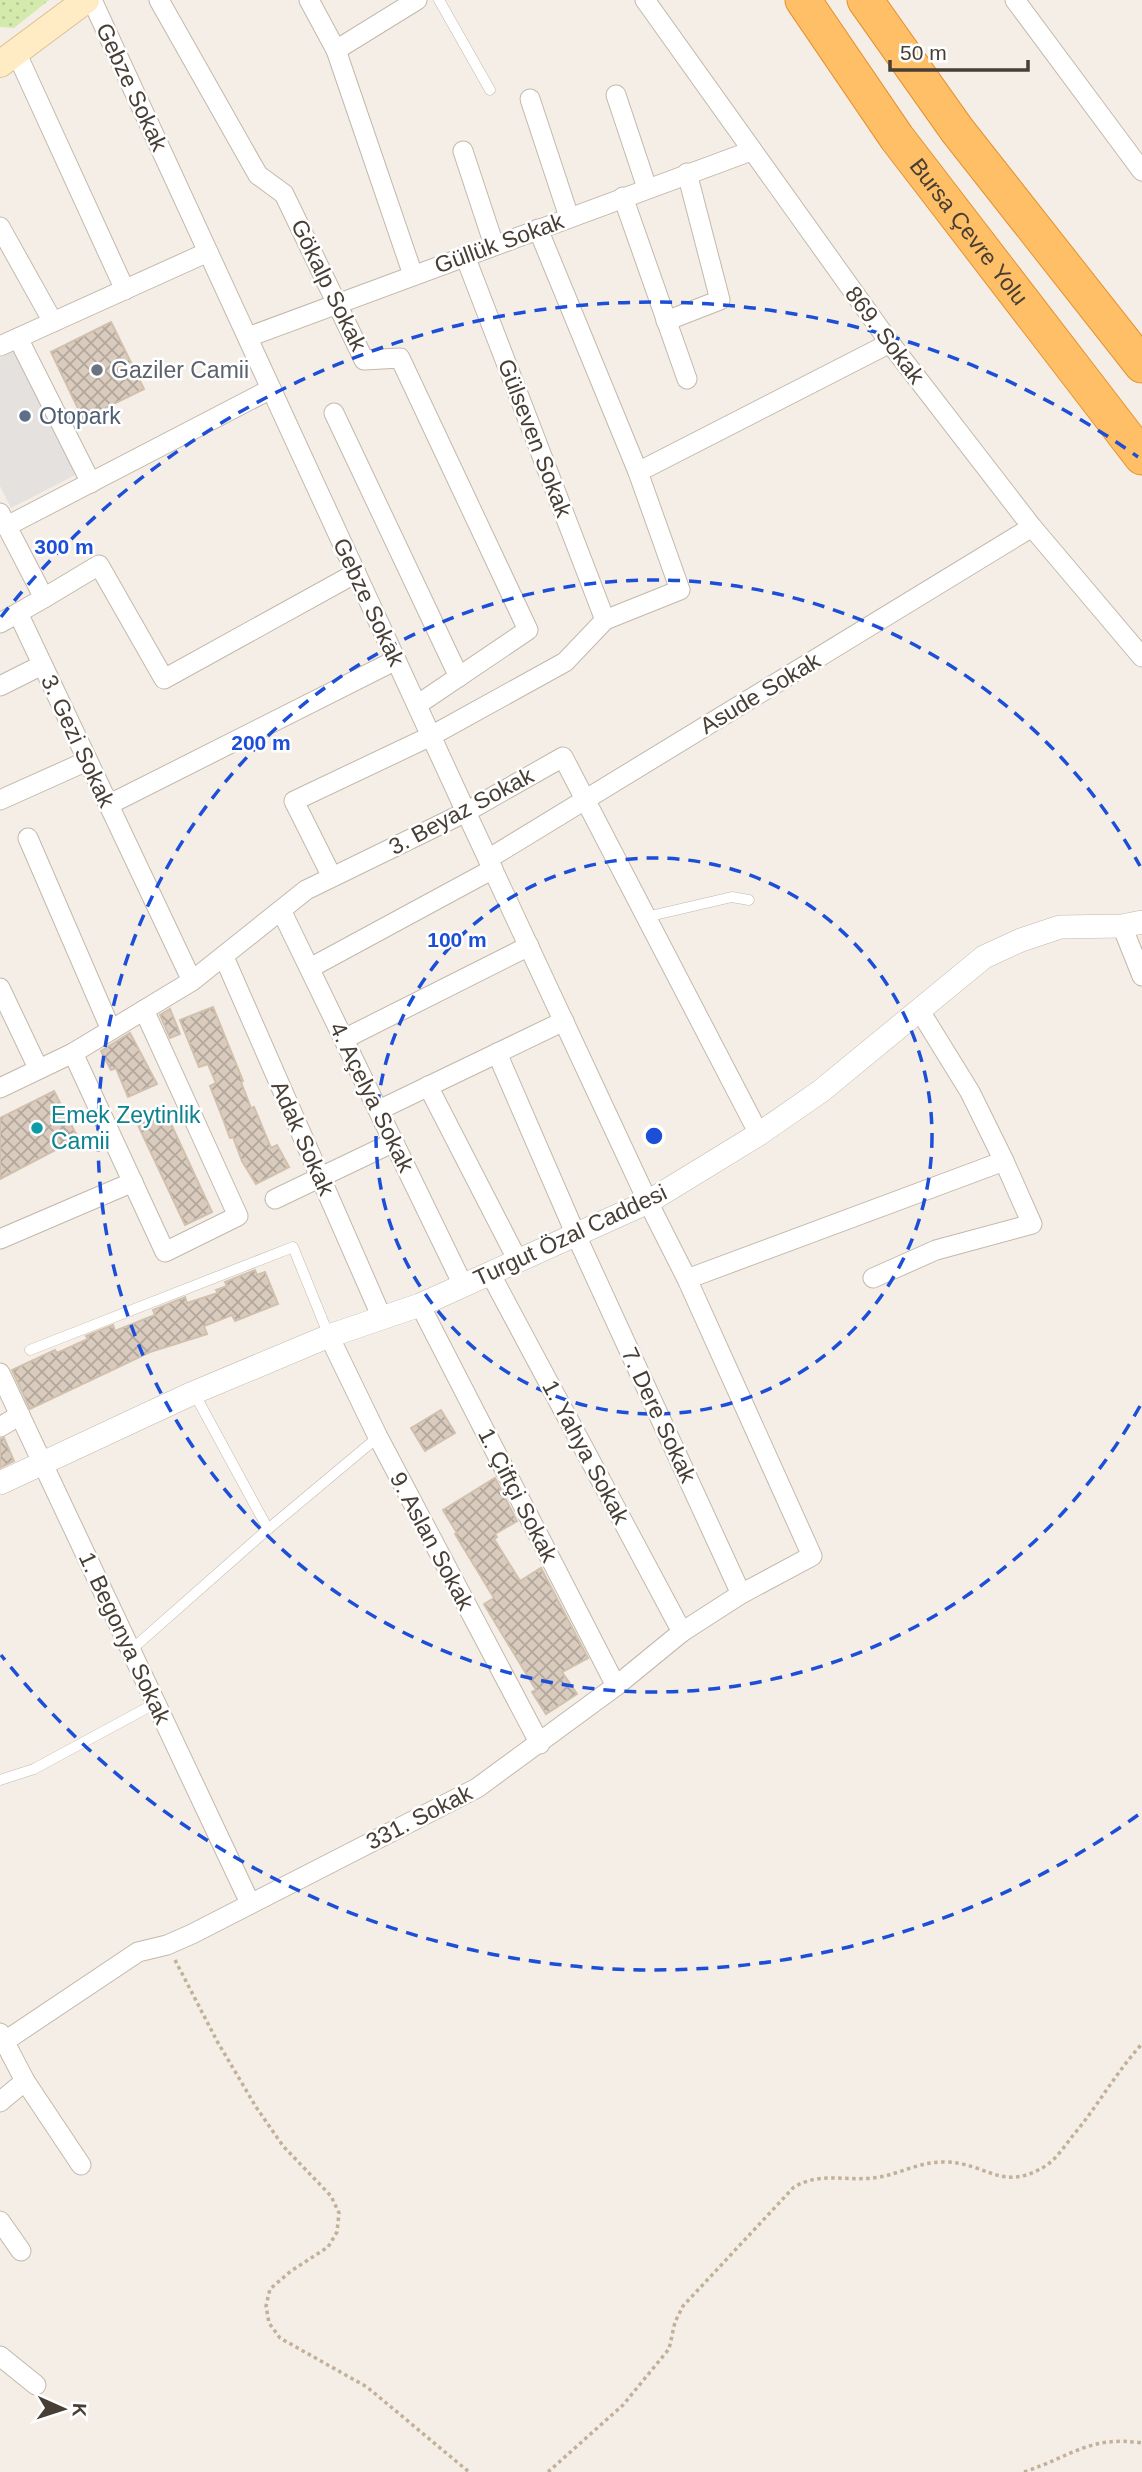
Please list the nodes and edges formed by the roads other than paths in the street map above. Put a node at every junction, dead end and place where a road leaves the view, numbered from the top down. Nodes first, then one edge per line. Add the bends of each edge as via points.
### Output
1 (86, 0) edge
2 (92, 0) edge
3 (159, 0) edge
4 (309, 0) edge
5 (417, 0) edge
6 (439, 0) edge
7 (645, 0) edge
8 (803, 0) edge
9 (864, 0) edge
10 (1015, 0) edge
11 (336, 50) junction
12 (8, 58) edge
13 (490, 90) dead end
14 (616, 95) dead end
15 (530, 99) dead end
16 (463, 151) dead end
17 (751, 151) junction
18 (1142, 172) edge
19 (687, 173) junction
20 (648, 188) junction
21 (623, 197) junction
22 (569, 217) junction
23 (0, 227) edge
24 (538, 229) junction
25 (494, 245) junction
26 (208, 252) junction
27 (465, 256) junction
28 (413, 275) junction
29 (125, 290) junction
30 (337, 304) junction
31 (666, 321) junction
32 (53, 322) junction
33 (247, 337) junction
34 (9, 342) edge
35 (890, 343) junction
36 (1142, 365) edge
37 (687, 379) dead end
38 (271, 389) junction
39 (334, 414) dead end
40 (1142, 457) edge
41 (638, 471) junction
42 (91, 483) junction
43 (3, 520) edge
44 (1032, 527) junction
45 (356, 573) junction
46 (44, 598) junction
47 (18, 614) junction
48 (605, 620) junction
49 (0, 623) edge
50 (1142, 657) edge
51 (396, 660) junction
52 (42, 665) junction
53 (459, 677) junction
54 (0, 686) edge
55 (417, 705) junction
56 (432, 736) junction
57 (87, 761) junction
58 (584, 799) junction
59 (0, 800) edge
60 (108, 805) junction
61 (466, 812) junction
62 (28, 838) dead end
63 (491, 864) junction
64 (332, 877) junction
65 (748, 900) dead end
66 (281, 910) junction
67 (646, 917) junction
68 (1132, 924) edge
69 (529, 946) junction
70 (224, 957) junction
71 (310, 968) junction
72 (1142, 976) edge
73 (192, 981) junction
74 (0, 988) edge
75 (144, 1010) junction
76 (920, 1011) junction
77 (564, 1021) junction
78 (111, 1030) junction
79 (344, 1039) junction
80 (73, 1052) junction
81 (497, 1053) junction
82 (38, 1068) junction
83 (428, 1086) junction
84 (0, 1088) edge
85 (379, 1110) junction
86 (758, 1134) junction
87 (394, 1142) junction
88 (1004, 1161) junction
89 (320, 1178) junction
90 (133, 1182) junction
91 (275, 1199) dead end
92 (648, 1202) junction
93 (576, 1235) junction
94 (0, 1238) edge
95 (518, 1261) junction
96 (491, 1273) junction
97 (873, 1278) dead end
98 (687, 1279) junction
99 (463, 1285) junction
100 (420, 1305) junction
101 (382, 1318) junction
102 (329, 1336) junction
103 (30, 1350) dead end
104 (0, 1373) edge
105 (193, 1393) junction
106 (20, 1415) junction
107 (0, 1427) edge
108 (378, 1437) junction
109 (44, 1464) junction
110 (0, 1483) edge
111 (268, 1529) junction
112 (812, 1556) joint
113 (741, 1594) junction
114 (682, 1632) junction
115 (131, 1650) junction
116 (617, 1686) junction
117 (156, 1703) junction
118 (540, 1744) junction
119 (0, 1780) edge
120 (250, 1903) junction
121 (2, 2037) edge
122 (26, 2081) junction
123 (0, 2102) edge
124 (81, 2165) dead end
125 (0, 2221) edge
126 (21, 2251) dead end
127 (0, 2356) edge
128 (36, 2385) dead end

1 - 12 main road
2 - 26 street, Gebze Sokak
3 - 30 street, Gökalp Sokak via 258,175 284,194
4 - 11 street
5 - 11 street
6 - 13 lane
7 - 17 street, 869. Sokak
8 - 40 highway, Bursa Çevre Yolu via 897,138
9 - 36 highway via 957,130
10 - 18 street
11 - 28 street
12 - 29 street
14 - 20 street
15 - 22 street
16 - 25 street
17 - 19 street, Güllük Sokak
17 - 35 street, 869. Sokak
19 - 20 street, Güllük Sokak
19 - 31 street via 720,300
20 - 21 street, Güllük Sokak
21 - 22 street, Güllük Sokak
21 - 31 street
22 - 24 street, Güllük Sokak
23 - 32 street
24 - 25 street, Güllük Sokak
24 - 41 street
25 - 27 street, Güllük Sokak
26 - 29 street
26 - 33 street, Gebze Sokak
27 - 28 street, Güllük Sokak
27 - 48 street, Gülseven Sokak
28 - 30 street, Güllük Sokak
29 - 32 street
30 - 33 street, Güllük Sokak
30 - 53 street, Gökalp Sokak via 364,360 400,358 528,630
31 - 37 street
32 - 34 street
33 - 38 street, Gebze Sokak
34 - 42 street
35 - 41 street
35 - 44 street, 869. Sokak
38 - 42 street
38 - 45 street, Gebze Sokak
39 - 53 street
41 - 48 street via 680,590
42 - 43 street
43 - 46 street
44 - 50 street, 869. Sokak
44 - 58 street, Asude Sokak
45 - 46 street via 164,679 99,565
45 - 51 street, Gebze Sokak
46 - 47 street
47 - 49 street
47 - 52 street, 3. Gezi Sokak
48 - 56 street via 565,663
51 - 55 street, Gebze Sokak
51 - 60 street
52 - 54 street
52 - 57 street, 3. Gezi Sokak
53 - 55 street
55 - 56 street, Gebze Sokak
56 - 61 street, Gebze Sokak
56 - 64 street via 294,801
57 - 59 street
57 - 60 street, 3. Gezi Sokak
58 - 61 street, 3. Beyaz Sokak via 563,757
58 - 63 street, Asude Sokak
58 - 67 street, 3. Beyaz Sokak
60 - 73 street, 3. Gezi Sokak
61 - 63 street, Gebze Sokak
61 - 64 street, 3. Beyaz Sokak
62 - 78 street
63 - 69 street, Gebze Sokak
63 - 71 street, Asude Sokak
64 - 66 street, 3. Beyaz Sokak
65 - 67 lane via 732,897
66 - 70 street, 3. Beyaz Sokak
66 - 71 street, 4. Açelya Sokak
67 - 86 street, 3. Beyaz Sokak
68 - 72 street
68 - 76 street, Turgut Özal Caddesi via 1060,927 1021,940 984,957
69 - 77 street, Gebze Sokak
69 - 79 street
70 - 73 street, 3. Beyaz Sokak
70 - 89 street, Adak Sokak
71 - 79 street, 4. Açelya Sokak
73 - 75 street, 3. Beyaz Sokak
74 - 82 street
75 - 78 street, 3. Beyaz Sokak
75 - 90 street via 238,1216 165,1252
76 - 86 street, Turgut Özal Caddesi via 821,1091
76 - 88 street via 970,1092
77 - 81 street
77 - 92 street, Gebze Sokak
78 - 80 street, 3. Beyaz Sokak
79 - 85 street, 4. Açelya Sokak
80 - 82 street, 3. Beyaz Sokak
80 - 90 street
81 - 83 street
81 - 93 street, 7. Dere Sokak
82 - 84 street, 3. Beyaz Sokak
83 - 85 street
83 - 95 street
85 - 87 street, 4. Açelya Sokak
86 - 92 street, Turgut Özal Caddesi
87 - 89 street
87 - 99 street, 4. Açelya Sokak
88 - 97 street via 1032,1224 936,1250
88 - 98 street
89 - 91 street
89 - 101 street, Adak Sokak
90 - 94 street
92 - 93 street, Turgut Özal Caddesi
92 - 98 street, Gebze Sokak
93 - 95 street, Turgut Özal Caddesi
93 - 113 street, 7. Dere Sokak
95 - 96 street, Turgut Özal Caddesi
96 - 99 street, Turgut Özal Caddesi
96 - 114 street, 1. Yahya Sokak
98 - 112 street, Gebze Sokak
99 - 100 street, Turgut Özal Caddesi
100 - 101 street, Turgut Özal Caddesi
100 - 116 street, 1. Çiftçi Sokak
101 - 102 street, Turgut Özal Caddesi
102 - 103 lane via 293,1247
102 - 105 street, Turgut Özal Caddesi
102 - 108 street, 9. Aslan Sokak
104 - 106 street, 1. Begonya Sokak
105 - 109 street, Turgut Özal Caddesi
105 - 111 lane
106 - 107 street
106 - 109 street, 1. Begonya Sokak
108 - 111 lane
108 - 118 street, 9. Aslan Sokak
109 - 110 street, Turgut Özal Caddesi
109 - 115 street, 1. Begonya Sokak
111 - 115 lane
112 - 113 street, 331. Sokak
113 - 114 street, 331. Sokak
114 - 116 street, 331. Sokak
115 - 117 street, 1. Begonya Sokak
116 - 118 street, 331. Sokak
117 - 119 lane via 34,1769
117 - 120 street, 1. Begonya Sokak
118 - 120 street, 331. Sokak via 477,1788
120 - 121 street, 331. Sokak via 167,1945 138,1952
121 - 122 street
122 - 123 street
122 - 124 street
125 - 126 street
127 - 128 street

